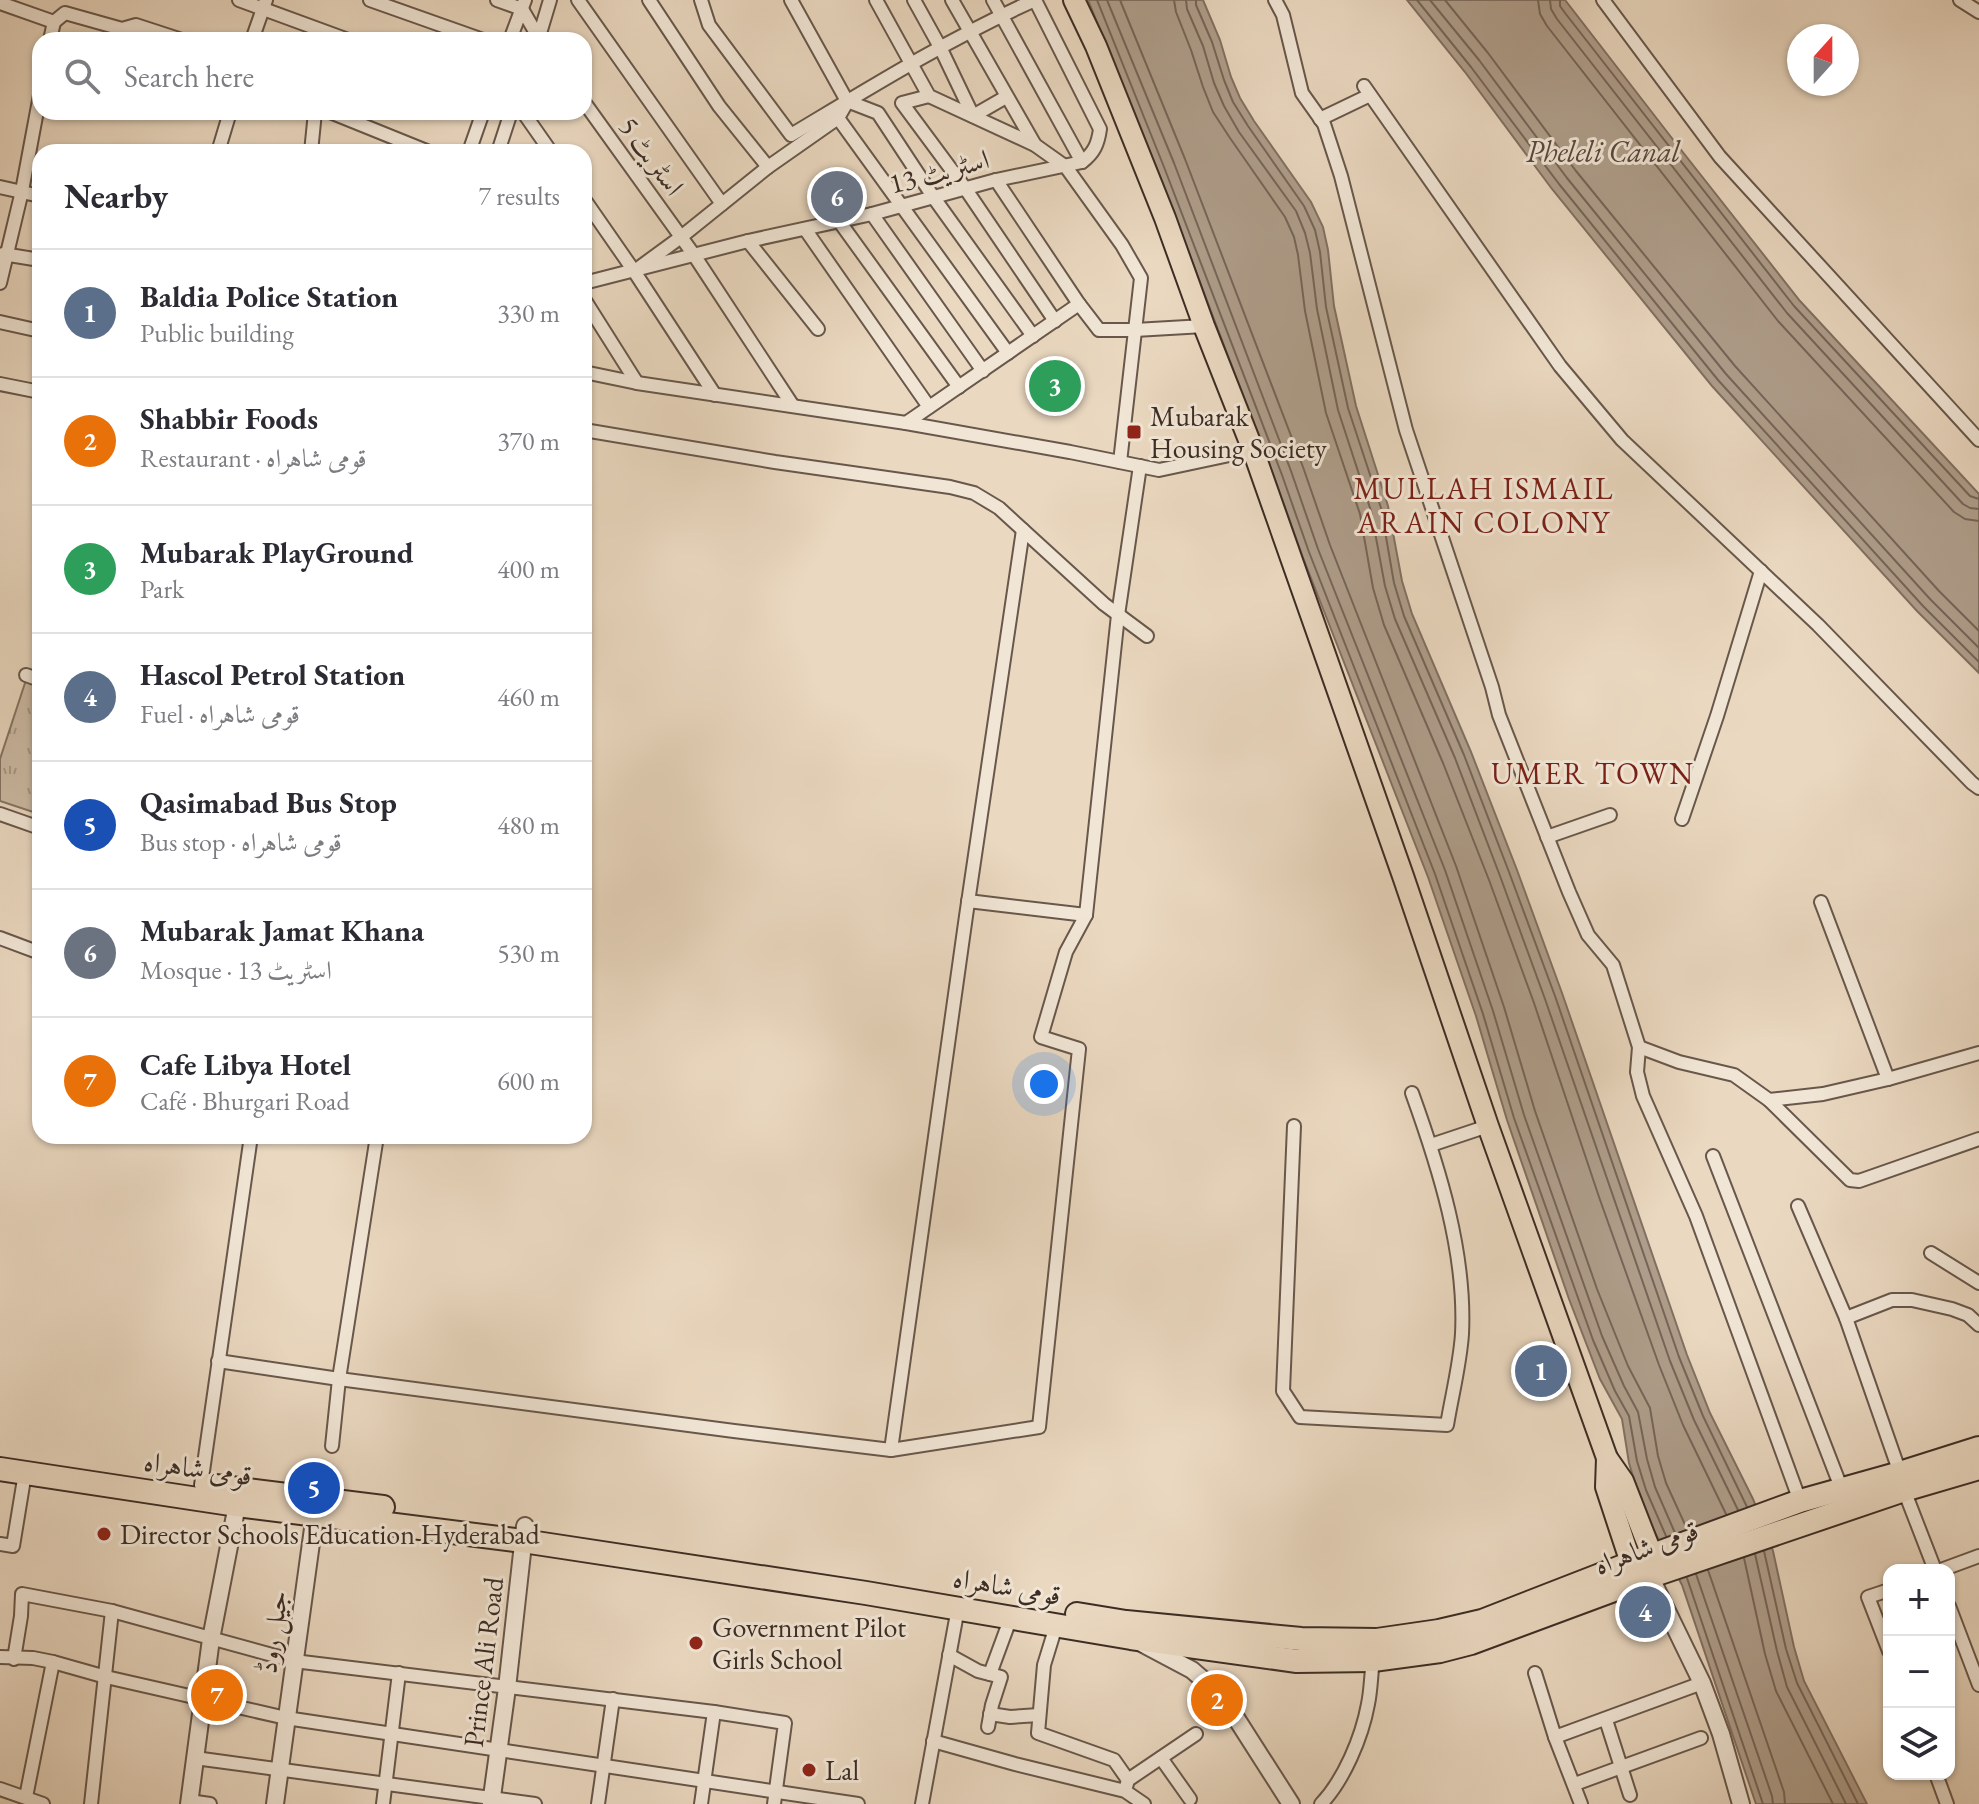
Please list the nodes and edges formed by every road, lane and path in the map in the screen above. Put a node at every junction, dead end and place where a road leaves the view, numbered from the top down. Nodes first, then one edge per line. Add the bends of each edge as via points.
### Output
1 (239, 0) edge
2 (370, 0) edge
3 (497, 0) edge
4 (550, 0) edge
5 (578, 0) edge
6 (649, 0) edge
7 (701, 0) edge
8 (791, 0) edge
9 (876, 0) edge
10 (914, 0) edge
11 (952, 0) edge
12 (993, 0) edge
13 (1035, 0) edge
14 (1074, 0) edge
15 (1275, 0) edge
16 (1603, 0) edge
17 (1960, 0) edge
18 (0, 3) edge
19 (264, 4) edge
20 (523, 4) edge
21 (1979, 12) edge
22 (1001, 15) junction
23 (54, 22) junction
24 (122, 29) junction
25 (970, 31) junction
26 (52, 32) edge
27 (127, 32) edge
28 (157, 32) edge
29 (255, 32) edge
30 (316, 32) edge
31 (460, 32) edge
32 (513, 32) edge
33 (536, 32) edge
34 (541, 32) edge
35 (940, 47) junction
36 (911, 63) junction
37 (929, 96) junction
38 (1006, 97) junction
39 (847, 101) junction
40 (902, 103) junction
41 (592, 113) edge
42 (878, 113) junction
43 (973, 116) junction
44 (838, 118) junction
45 (1320, 119) junction
46 (35, 120) edge
47 (228, 120) edge
48 (314, 120) edge
49 (350, 120) edge
50 (480, 120) edge
51 (508, 120) edge
52 (529, 120) edge
53 (220, 144) edge
54 (312, 144) edge
55 (409, 144) edge
56 (472, 144) edge
57 (501, 144) edge
58 (545, 144) edge
59 (1035, 145) junction
60 (1082, 162) junction
61 (768, 167) junction
62 (1066, 167) junction
63 (996, 180) junction
64 (0, 187) edge
65 (965, 188) junction
66 (22, 191) junction
67 (32, 194) edge
68 (934, 198) junction
69 (722, 204) junction
70 (902, 206) junction
71 (592, 211) edge
72 (872, 214) junction
73 (839, 221) junction
74 (805, 229) junction
75 (681, 237) junction
76 (748, 241) junction
77 (4, 255) edge
78 (694, 255) junction
79 (32, 259) edge
80 (634, 271) junction
81 (592, 281) edge
82 (0, 283) edge
83 (1079, 304) junction
84 (592, 312) edge
85 (1055, 321) junction
86 (0, 322) edge
87 (1204, 326) junction
88 (32, 329) edge
89 (818, 329) dead end
90 (1135, 330) junction
91 (1033, 336) junction
92 (1008, 353) junction
93 (983, 371) junction
94 (592, 374) edge
95 (637, 383) junction
96 (0, 384) edge
97 (959, 387) junction
98 (32, 390) edge
99 (715, 395) junction
100 (793, 406) junction
101 (929, 407) junction
102 (906, 423) junction
103 (592, 431) edge
104 (1979, 440) edge
105 (1253, 450) junction
106 (1120, 462) junction
107 (1140, 466) junction
108 (1023, 530) junction
109 (1761, 571) junction
110 (1118, 615) junction
111 (1147, 636) dead end
112 (26, 675) dead end
113 (32, 677) edge
114 (1979, 788) edge
115 (0, 814) edge
116 (1610, 815) dead end
117 (1682, 819) dead end
118 (32, 825) edge
119 (1547, 837) junction
120 (968, 901) junction
121 (1821, 902) dead end
122 (1086, 915) junction
123 (0, 938) edge
124 (32, 950) edge
125 (1639, 1047) junction
126 (1979, 1053) edge
127 (1888, 1079) junction
128 (1412, 1093) dead end
129 (1769, 1100) junction
130 (1294, 1126) dead end
131 (1488, 1126) junction
132 (1979, 1139) edge
133 (250, 1144) edge
134 (376, 1144) edge
135 (1431, 1145) junction
136 (1713, 1156) dead end
137 (1798, 1206) dead end
138 (1931, 1253) dead end
139 (1979, 1283) edge
140 (1846, 1318) junction
141 (1979, 1325) edge
142 (218, 1361) junction
143 (339, 1379) junction
144 (332, 1446) dead end
145 (1979, 1448) edge
146 (891, 1450) junction
147 (0, 1455) edge
148 (1979, 1468) edge
149 (0, 1469) edge
150 (66, 1472) junction
151 (25, 1473) junction
152 (1902, 1482) junction
153 (201, 1485) junction
154 (1842, 1490) junction
155 (1800, 1501) junction
156 (237, 1505) junction
157 (315, 1514) junction
158 (377, 1514) junction
159 (524, 1534) junction
160 (0, 1544) edge
161 (1979, 1556) edge
162 (1650, 1564) junction
163 (1936, 1564) edge
164 (1955, 1564) edge
165 (1883, 1592) edge
166 (958, 1608) junction
167 (112, 1611) junction
168 (1011, 1617) junction
169 (1955, 1622) edge
170 (1056, 1626) junction
171 (1485, 1629) junction
172 (1883, 1636) edge
173 (1131, 1638) junction
174 (211, 1639) junction
175 (949, 1655) junction
176 (7, 1658) edge
177 (1373, 1660) junction
178 (294, 1661) junction
179 (53, 1662) junction
180 (399, 1673) junction
181 (1535, 1673) dead end
182 (990, 1674) junction
183 (106, 1677) junction
184 (1702, 1683) junction
185 (1979, 1685) edge
186 (507, 1688) junction
187 (203, 1699) junction
188 (613, 1699) junction
189 (714, 1712) junction
190 (1039, 1715) junction
191 (286, 1718) junction
192 (1606, 1720) junction
193 (392, 1734) junction
194 (1196, 1734) dead end
195 (1555, 1737) junction
196 (1701, 1738) dead end
197 (933, 1741) junction
198 (499, 1750) junction
199 (195, 1758) junction
200 (1161, 1758) junction
201 (603, 1766) junction
202 (1621, 1767) junction
203 (280, 1769) junction
204 (1938, 1780) edge
205 (705, 1781) junction
206 (385, 1784) junction
207 (1575, 1784) junction
208 (1127, 1785) junction
209 (0, 1789) edge
210 (1630, 1795) dead end
211 (26, 1797) junction
212 (774, 1798) edge
213 (1190, 1799) dead end
214 (492, 1801) edge
215 (828, 1802) edge
216 (1287, 1802) edge
217 (189, 1803) edge
218 (43, 1804) edge
219 (91, 1804) edge
220 (210, 1804) edge
221 (275, 1804) edge
222 (383, 1804) edge
223 (535, 1804) edge
224 (598, 1804) edge
225 (701, 1804) edge
226 (858, 1804) edge
227 (922, 1804) edge
228 (1144, 1804) edge
229 (1321, 1804) edge
230 (1581, 1804) edge
231 (1741, 1804) edge
232 (1947, 1804) edge

1 - 19 street
2 - 31 street
3 - 20 street
4 - 34 street
5 - 69 street
6 - 61 street via 719,106
7 - 39 street via 709,25 791,135
8 - 39 street
9 - 36 street
10 - 35 street
11 - 25 street
12 - 22 street
13 - 22 street
13 - 60 street via 1100,129 1098,144
14 - 87 main road
15 - 45 street via 1302,93
16 - 104 street via 1720,157
17 - 21 street
18 - 23 street
19 - 29 street
19 - 30 street
20 - 32 street
20 - 33 street
22 - 25 street
22 - 60 street
23 - 24 street via 65,13
23 - 26 street
24 - 27 street
24 - 28 street via 136,25
25 - 35 street
25 - 38 street
35 - 36 street
35 - 43 street
36 - 37 street
36 - 39 street
37 - 40 street
37 - 43 street
38 - 43 street
38 - 59 street
39 - 42 street
39 - 44 street
40 - 42 street
40 - 65 street
41 - 75 street, اسٹریٹ 5
42 - 68 street
43 - 59 street
44 - 61 street
44 - 70 street
45 - 109 street via 1367,90 1560,366 1622,440
45 - 119 street via 1341,176 1406,430 1499,715
46 - 66 street
47 - 53 street
48 - 54 street
49 - 55 street
50 - 56 street
51 - 57 street
52 - 58 street
59 - 62 street
60 - 62 street, اسٹریٹ 13
61 - 69 street
62 - 63 street, اسٹریٹ 13
62 - 90 street via 1141,278
63 - 65 street, اسٹریٹ 13
63 - 83 street
64 - 66 street
65 - 68 street, اسٹریٹ 13
65 - 85 street
66 - 67 street
66 - 77 street
68 - 70 street, اسٹریٹ 13
68 - 91 street
69 - 75 street
70 - 72 street, اسٹریٹ 13
70 - 92 street
71 - 80 street
72 - 73 street, اسٹریٹ 13
72 - 93 street
73 - 74 street, اسٹریٹ 13
73 - 97 street
74 - 76 street, اسٹریٹ 13
74 - 101 street
75 - 78 street, اسٹریٹ 5
75 - 80 street
76 - 78 street, اسٹریٹ 13
76 - 89 street
77 - 79 street
77 - 82 street
78 - 80 street, اسٹریٹ 13
78 - 100 street, اسٹریٹ 5
80 - 81 street, اسٹریٹ 13
80 - 99 street
83 - 85 street
83 - 90 street via 1099,330
84 - 95 street
85 - 91 street
86 - 88 street
87 - 90 street
87 - 105 main road
90 - 106 street
91 - 92 street
92 - 93 street
93 - 97 street
94 - 95 street
95 - 99 street
96 - 98 street
97 - 101 street
99 - 100 street
100 - 102 street
101 - 102 street
102 - 106 street
103 - 108 street via 950,487 974,493
105 - 107 street via 1159,470
105 - 131 main road
106 - 107 street
107 - 110 street
108 - 110 street
108 - 120 street
109 - 114 street
109 - 117 street
110 - 111 street
110 - 122 street
112 - 113 street
115 - 118 street
116 - 119 street
119 - 125 street via 1588,935 1613,965
120 - 122 street
120 - 146 street
121 - 127 street
122 - 146 street via 1066,952 1041,1037 1079,1049 1039,1427
123 - 124 street
125 - 129 street via 1734,1075
125 - 155 street via 1637,1072 1643,1096 1696,1216
126 - 127 street
127 - 129 street
128 - 135 street
129 - 132 street via 1850,1180
130 - 135 street via 1283,1391 1300,1417 1447,1425 1462,1335 1461,1287
131 - 135 street
131 - 162 main road via 1607,1458 1606,1487
133 - 142 street
134 - 143 street
136 - 154 street
137 - 140 street
138 - 139 street
140 - 141 street via 1892,1300 1912,1300 1960,1312
140 - 152 street
142 - 143 street
142 - 153 street
143 - 144 street
143 - 146 street
145 - 152 highway, قومی شاہراہ
147 - 150 highway, قومی شاہراہ
148 - 152 highway, قومی شاہراہ
149 - 151 highway, قومی شاہراہ
150 - 151 highway, قومی شاہراہ
150 - 153 highway, قومی شاہراہ
150 - 156 highway, قومی شاہراہ
151 - 160 street via 13,1546
152 - 154 highway, قومی شاہراہ
152 - 162 highway, قومی شاہراہ via 1807,1523
152 - 163 street
153 - 158 highway, قومی شاہراہ
154 - 155 highway, قومی شاہراہ
155 - 162 highway, قومی شاہراہ
156 - 157 highway, قومی شاہراہ
156 - 174 street
157 - 158 highway, قومی شاہراہ
157 - 178 street, جیل روڈ
158 - 159 highway, قومی شاہراہ
159 - 166 highway, قومی شاہراہ
159 - 171 highway, قومی شاہراہ via 1126,1622 1301,1639 1377,1640
159 - 186 street, Prince Ali Road
161 - 164 street
162 - 171 highway, قومی شاہراہ
162 - 184 street
165 - 172 street via 1868,1597
166 - 168 highway, قومی شاہراہ
166 - 175 street
167 - 174 street
167 - 176 street via 22,1594 21,1616
167 - 183 street
168 - 170 highway, قومی شاہراہ
168 - 182 street
169 - 185 street
170 - 173 highway, قومی شاہراہ
170 - 190 street via 1044,1665
171 - 177 highway, قومی شاہراہ via 1440,1651
173 - 177 highway, قومی شاہراہ via 1297,1661
173 - 216 street via 1192,1670 1222,1696
174 - 178 street
174 - 187 street
175 - 182 street
175 - 197 street
176 - 179 street
177 - 229 street via 1368,1704 1354,1751
178 - 180 street
178 - 191 street, جیل روڈ
179 - 183 street
179 - 211 street
180 - 186 street
180 - 193 street
181 - 195 street
182 - 190 street via 1001,1677 989,1721
183 - 187 street
183 - 219 street
184 - 192 street
184 - 231 street
186 - 188 street
186 - 198 street, Prince Ali Road
187 - 191 street
187 - 199 street
188 - 189 street
188 - 201 street
189 - 205 street
189 - 212 street via 785,1723
190 - 208 street via 1038,1733 1114,1760
191 - 193 street
191 - 203 street, جیل روڈ
192 - 195 street
192 - 202 street
193 - 198 street
193 - 206 street
194 - 200 street
195 - 207 street
196 - 202 street
197 - 208 street via 1015,1764
197 - 227 street
198 - 201 street
198 - 214 street, Prince Ali Road
199 - 203 street
199 - 217 street
200 - 208 street
200 - 213 street
201 - 205 street
201 - 224 street
202 - 207 street
202 - 210 street
203 - 206 street
203 - 221 street, جیل روڈ
204 - 232 street
205 - 212 street
205 - 225 street
206 - 214 street
206 - 222 street
207 - 230 street
208 - 228 street
209 - 211 street
211 - 218 street
212 - 215 street
214 - 223 street
215 - 226 street
217 - 220 street

